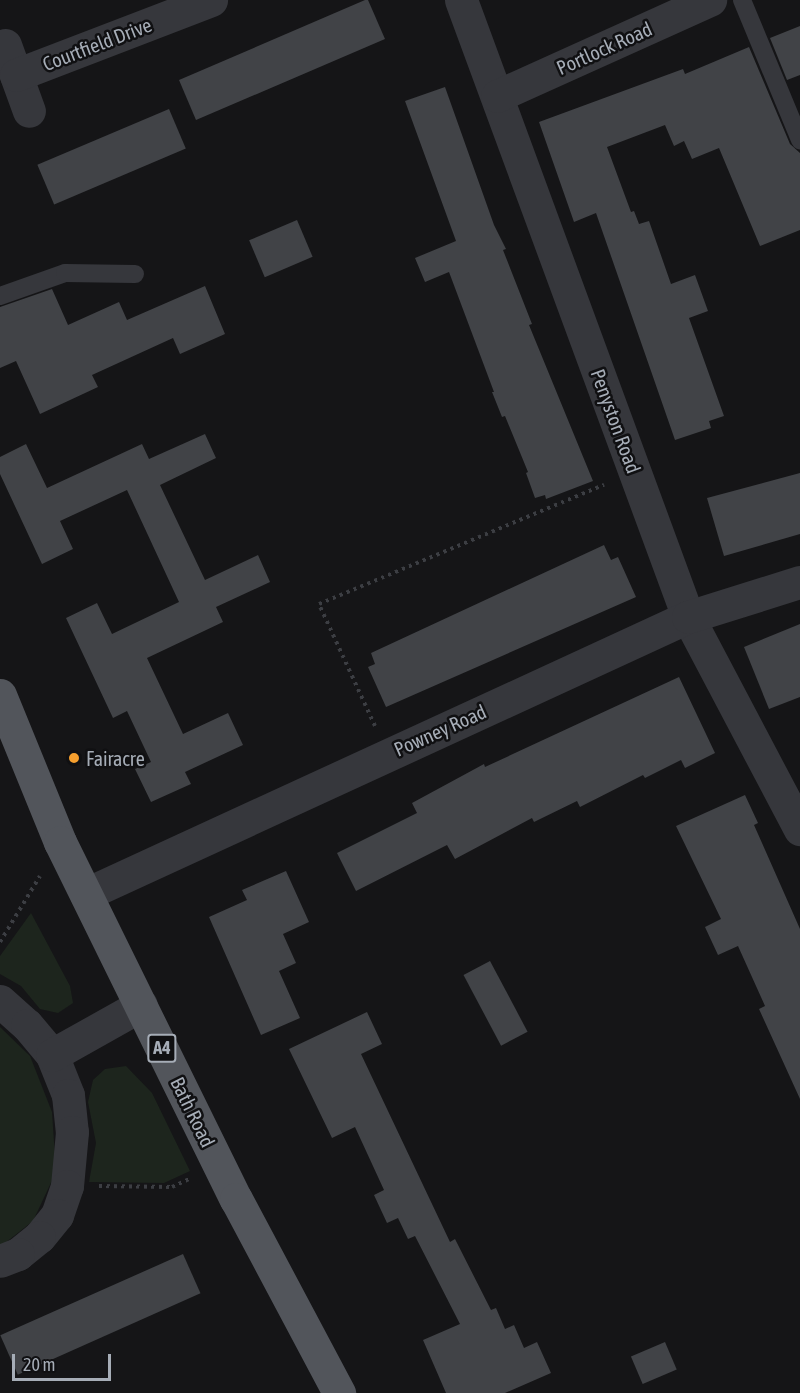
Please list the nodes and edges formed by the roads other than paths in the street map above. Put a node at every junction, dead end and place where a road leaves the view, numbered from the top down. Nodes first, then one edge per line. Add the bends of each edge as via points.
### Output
1 (211, 0) edge
2 (461, 0) edge
3 (710, 0) edge
4 (742, 0) edge
5 (496, 96) junction
6 (29, 111) dead end
7 (800, 140) edge
8 (135, 274) dead end
9 (0, 296) edge
10 (800, 582) edge
11 (688, 617) junction
12 (0, 695) edge
13 (800, 829) edge
14 (86, 894) junction
15 (0, 1001) edge
16 (141, 1005) junction
17 (52, 1055) junction
18 (0, 1261) edge
19 (339, 1393) edge

1 - 6 street, Courtfield Drive via 11,60
2 - 5 street, Penyston Road
3 - 5 street, Portlock Road
4 - 7 lane
5 - 11 street, Penyston Road
8 - 9 lane via 65,273
10 - 11 street, Powney Road
11 - 13 street, Penyston Road
11 - 14 street, Powney Road
12 - 14 main road, Bath Road / A4 via 60,842
14 - 16 main road, Bath Road / A4
15 - 17 street
16 - 17 street
16 - 19 main road, Bath Road / A4
17 - 18 street via 68,1095 72,1132 67,1186 57,1215 39,1237 18,1254

